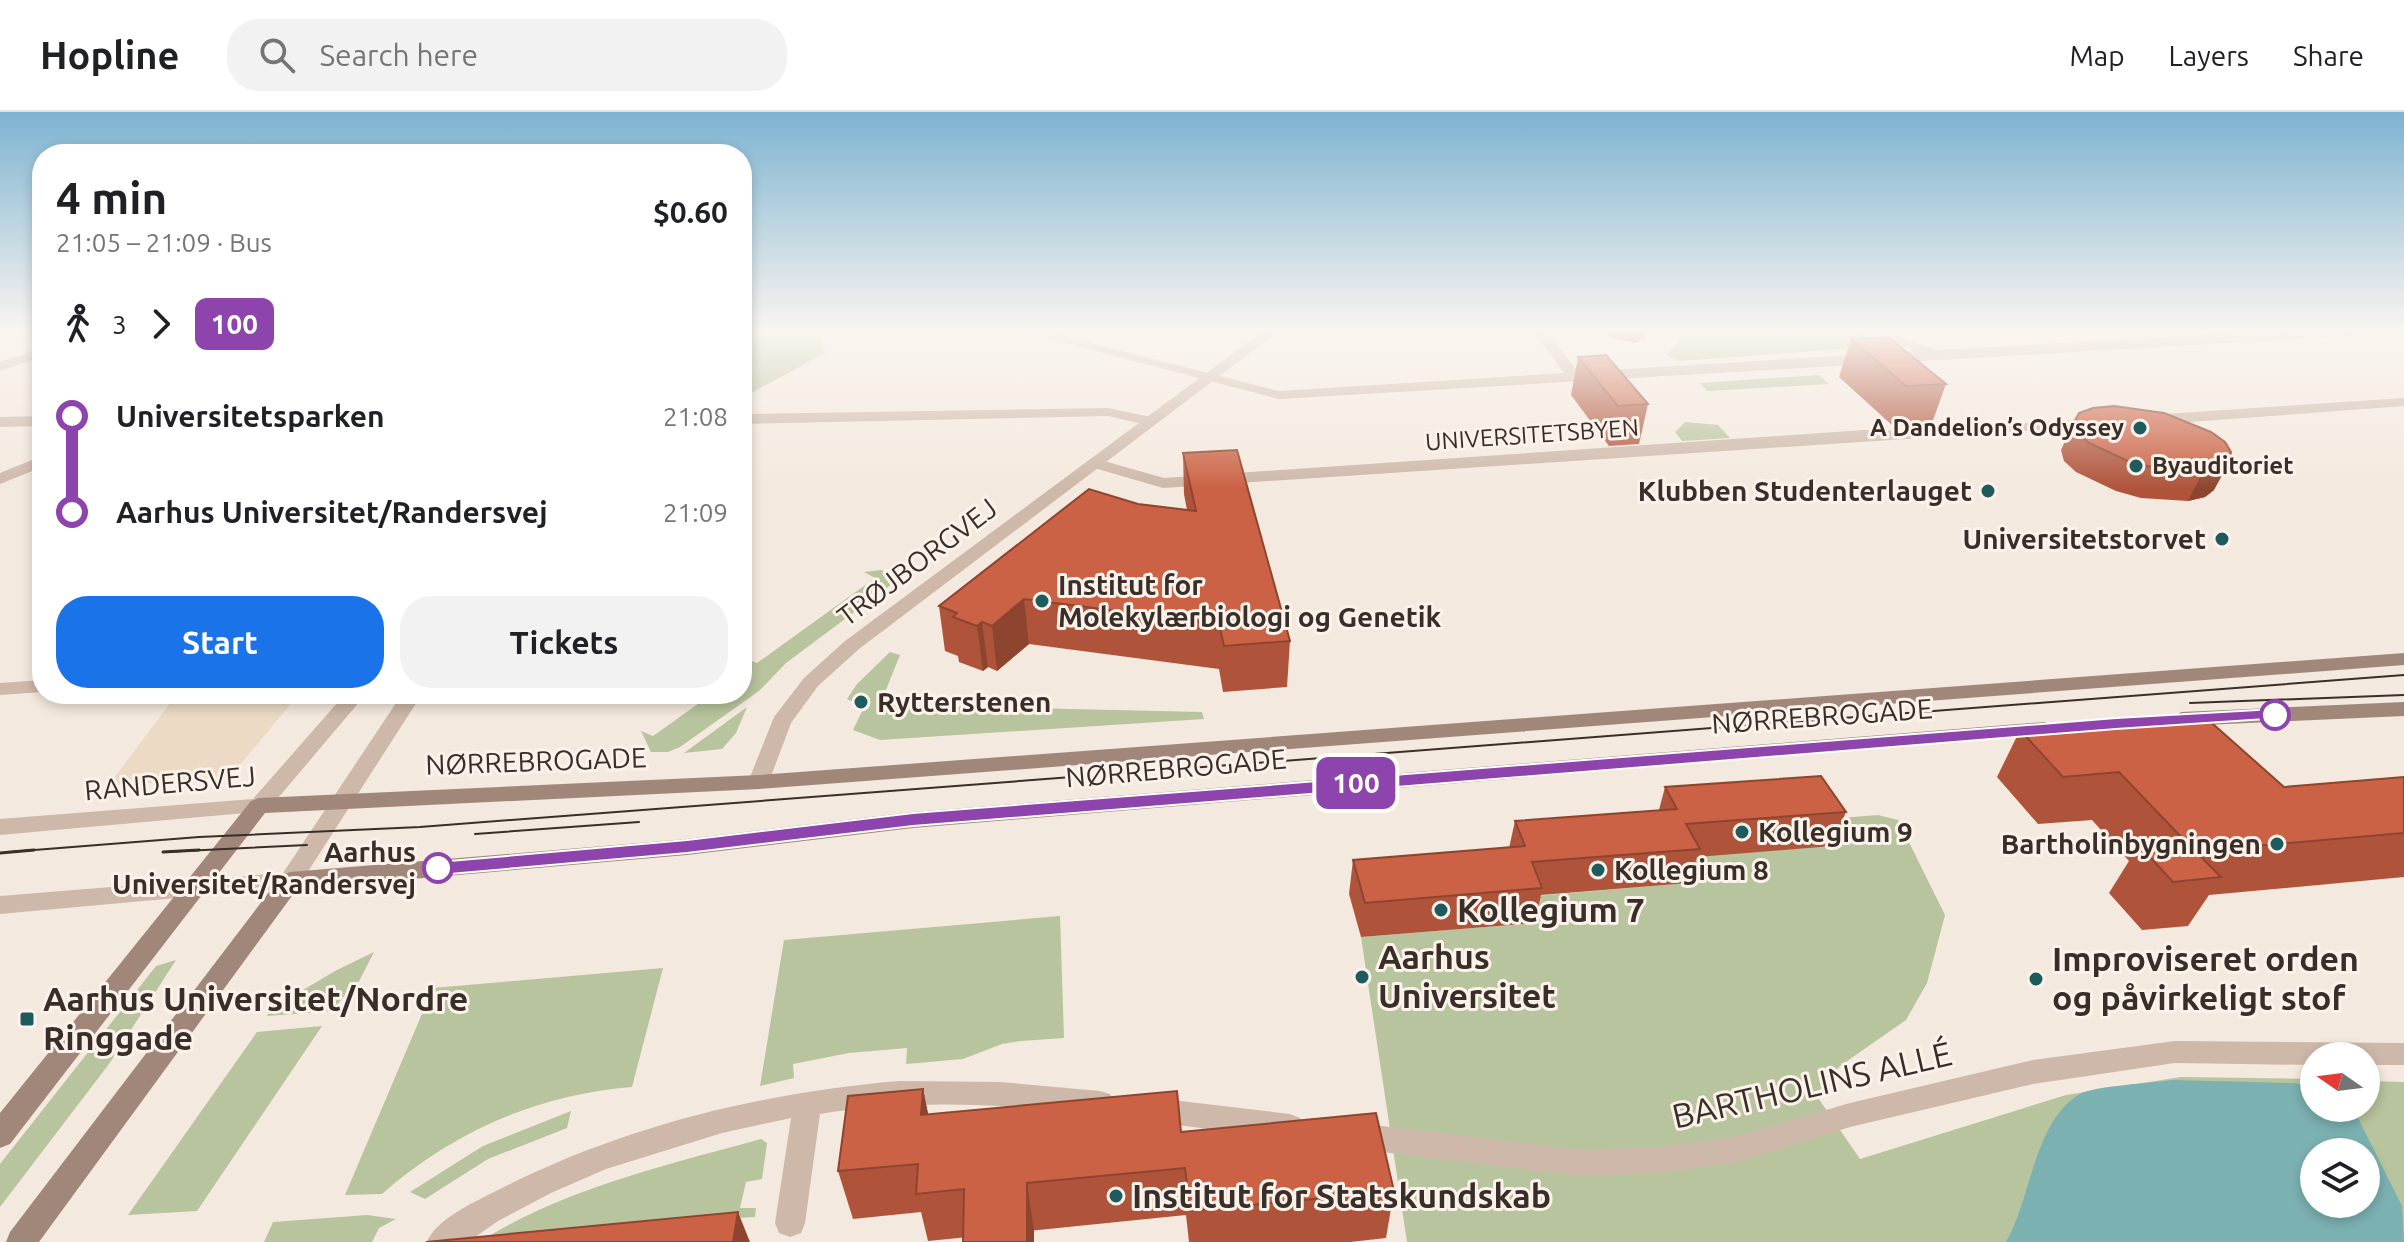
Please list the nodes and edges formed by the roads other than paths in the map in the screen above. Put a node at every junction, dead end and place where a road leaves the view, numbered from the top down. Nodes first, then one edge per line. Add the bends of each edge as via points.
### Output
1 (1201, 384) edge
2 (1233, 384) edge
3 (1475, 384) edge
4 (2404, 402) edge
5 (752, 419) edge
6 (32, 421) edge
7 (1151, 421) junction
8 (0, 422) edge
9 (1097, 464) junction
10 (32, 465) edge
11 (0, 479) edge
12 (2404, 659) edge
13 (32, 687) edge
14 (0, 689) edge
15 (347, 704) edge
16 (406, 704) edge
17 (2404, 709) edge
18 (2158, 720) edge
19 (2066, 727) edge
20 (759, 782) junction
21 (345, 800) junction
22 (259, 806) junction
23 (0, 827) edge
24 (290, 881) junction
25 (193, 889) junction
26 (0, 905) edge
27 (2404, 1054) edge
28 (807, 1104) junction
29 (0, 1135) edge
30 (790, 1223) dead end
31 (21, 1242) edge
32 (442, 1242) edge

1 - 7 street, TRØJBORGVEJ
2 - 3 street via 1279,395
4 - 9 street, UNIVERSITETSBYEN via 1163,483
5 - 7 street via 1108,412
6 - 8 street
7 - 9 street, TRØJBORGVEJ
9 - 20 street, TRØJBORGVEJ via 852,645 811,682 781,722
10 - 11 street
12 - 20 main road, NØRREBROGADE
13 - 14 street
15 - 22 street
16 - 21 street
17 - 18 main road
19 - 24 main road, NØRREBROGADE via 928,818 687,847
20 - 21 main road, NØRREBROGADE
21 - 22 main road, RANDERSVEJ
21 - 24 street
22 - 23 street, RANDERSVEJ
22 - 25 main road
24 - 25 street, NØRREBROGADE
24 - 31 main road
25 - 26 street
25 - 29 main road
27 - 28 street, BARTHOLINS ALLÉ via 2255,1050 2147,1056 2033,1072 1850,1115 1734,1150 1579,1163 989,1093 898,1093
28 - 30 street
28 - 32 street, BARTHOLINS ALLÉ via 706,1126 583,1162 476,1216

